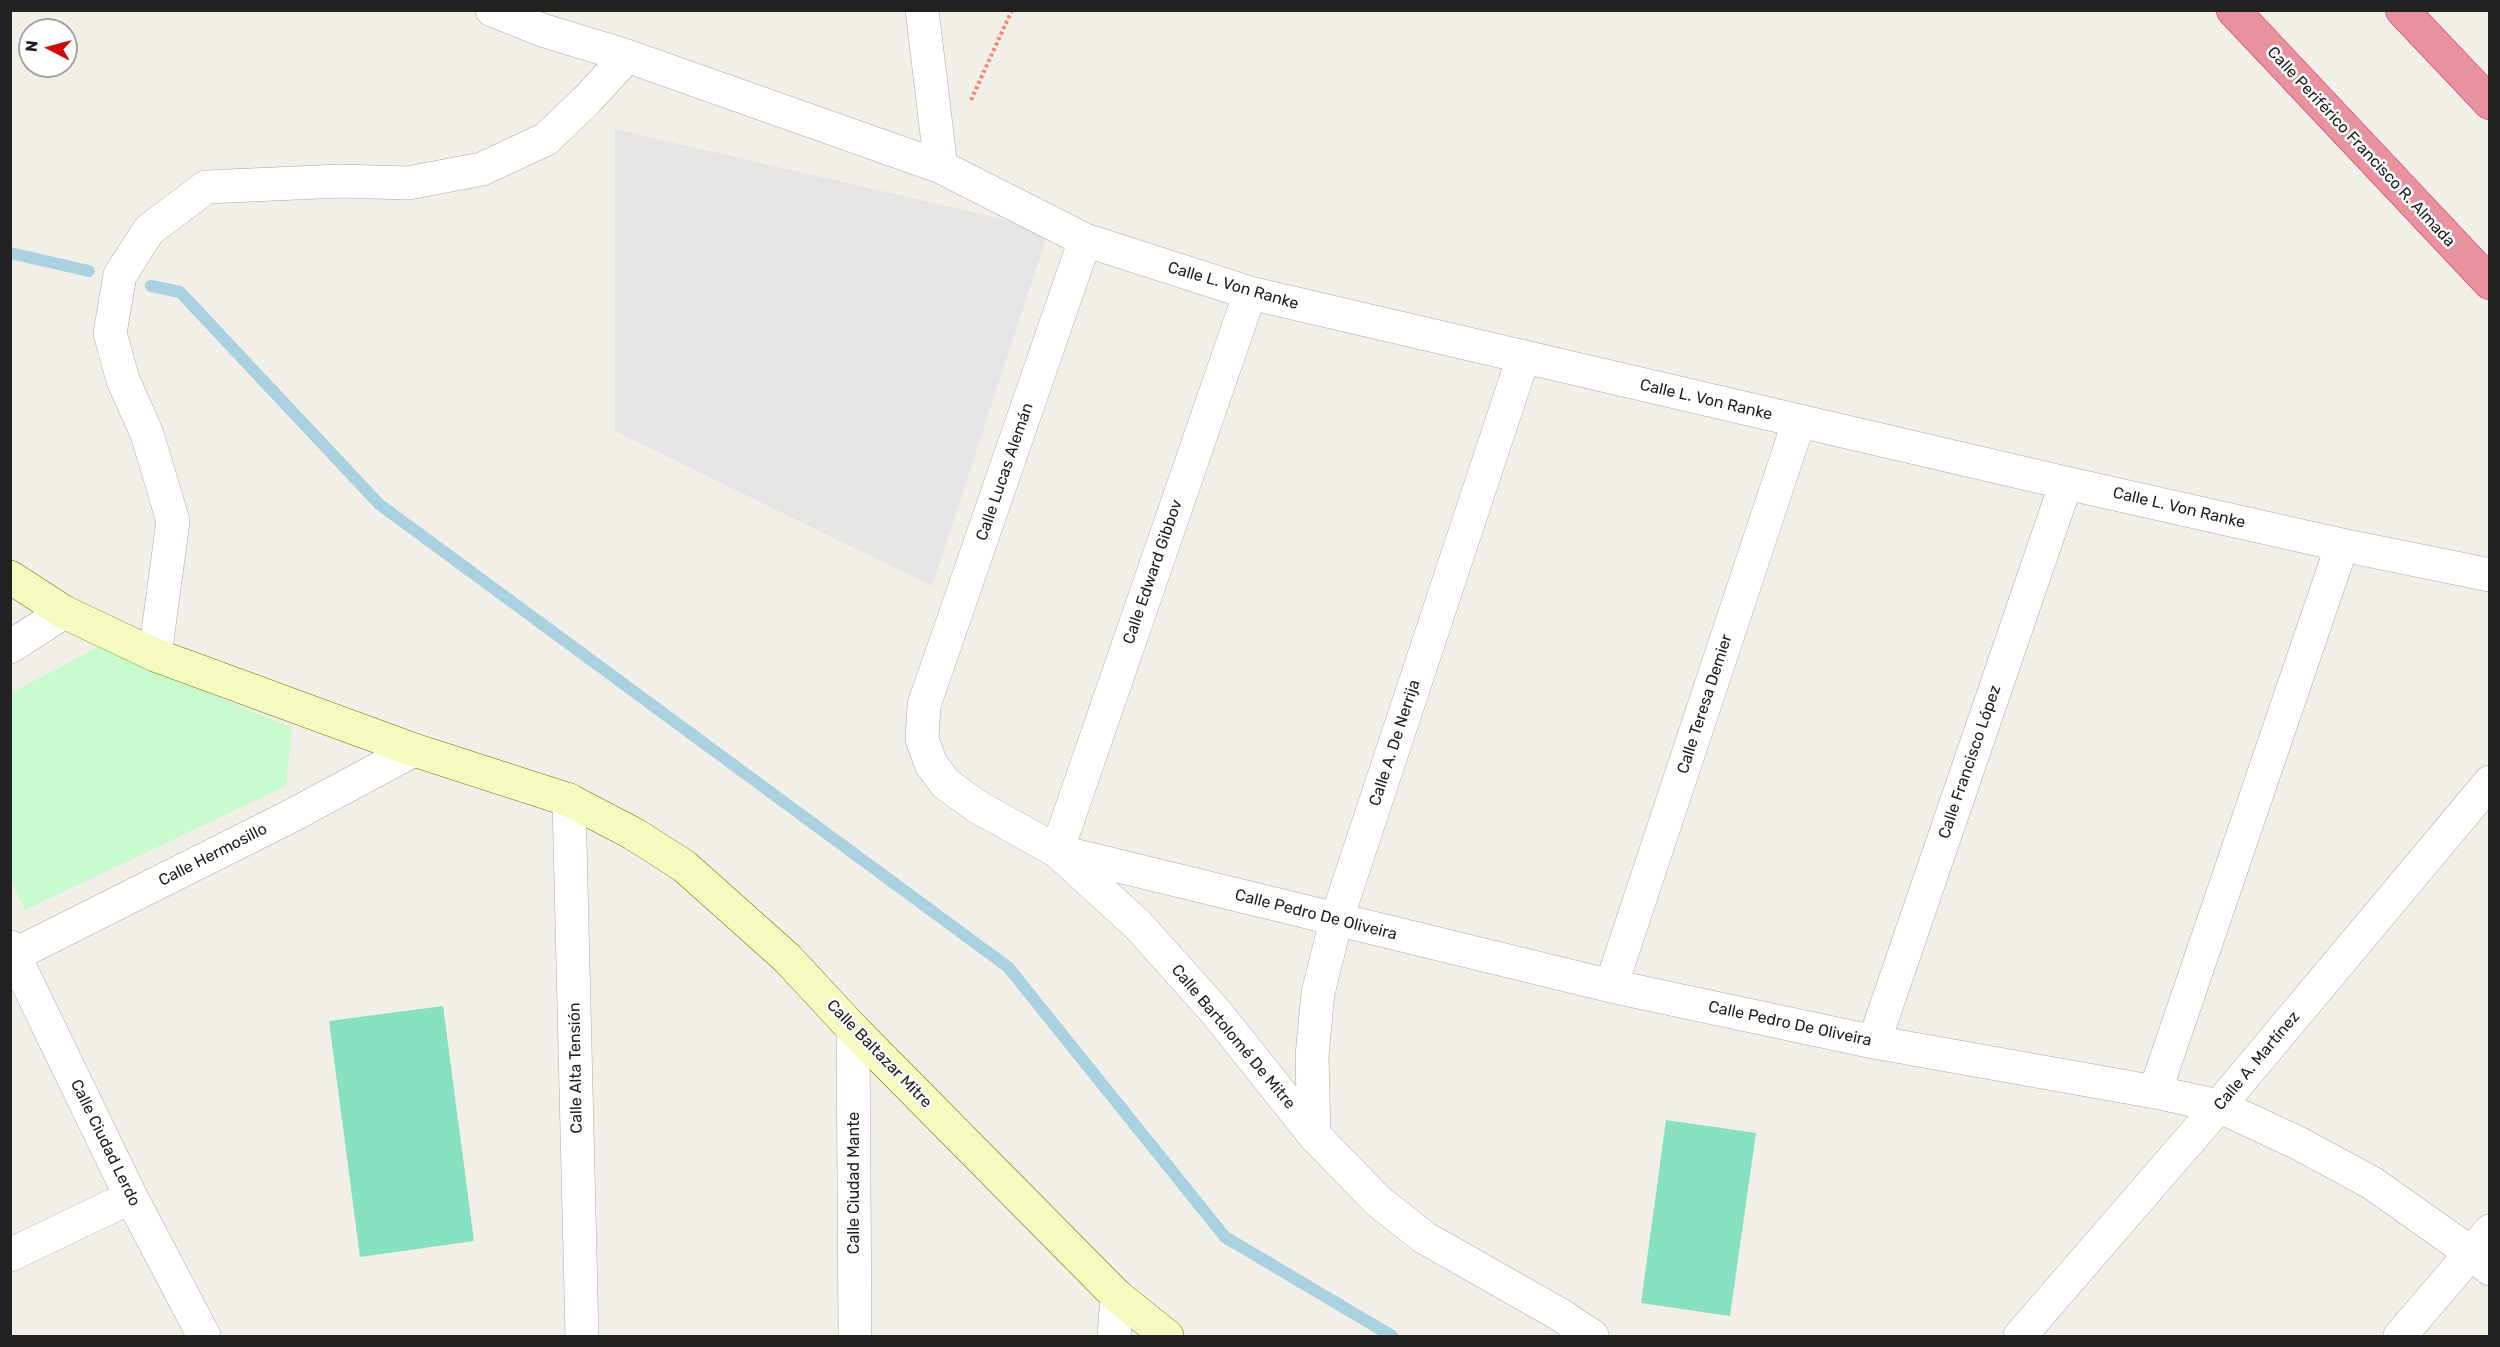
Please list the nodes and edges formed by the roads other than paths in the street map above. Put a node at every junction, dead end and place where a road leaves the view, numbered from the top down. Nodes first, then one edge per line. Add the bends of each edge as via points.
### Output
1 (492, 10) edge
2 (922, 10) edge
3 (2233, 10) edge
4 (2402, 10) edge
5 (627, 56) junction
6 (2490, 103) edge
7 (941, 166) junction
8 (1085, 240) junction
9 (2490, 283) edge
10 (1250, 293) junction
11 (1523, 358) junction
12 (1799, 422) junction
13 (2066, 483) junction
14 (2342, 545) junction
15 (2490, 575) edge
16 (10, 577) edge
17 (64, 612) junction
18 (10, 646) edge
19 (155, 655) junction
20 (924, 705) joint
21 (414, 750) junction
22 (2490, 782) edge
23 (569, 800) junction
24 (1057, 850) junction
25 (1336, 921) junction
26 (12, 953) edge
27 (1611, 986) junction
28 (853, 1029) junction
29 (1874, 1042) junction
30 (2155, 1092) junction
31 (2218, 1107) junction
32 (1314, 1136) junction
33 (131, 1197) junction
34 (2484, 1251) edge
35 (10, 1255) edge
36 (1117, 1296) junction
37 (204, 1336) edge
38 (582, 1336) edge
39 (855, 1336) edge
40 (1114, 1336) edge
41 (1167, 1336) edge
42 (1592, 1336) edge
43 (2020, 1336) edge
44 (2400, 1336) edge

1 - 5 street, Calle L. Von Ranke
2 - 7 street
3 - 9 highway, Calle Periférico Francisco R. Almada
4 - 6 highway
5 - 7 street, Calle L. Von Ranke
5 - 19 street via 546,139 482,169 408,183 340,181 206,187 149,230 120,275 110,333 173,521
7 - 8 street, Calle L. Von Ranke
8 - 10 street, Calle L. Von Ranke
8 - 20 street, Calle Lucas Alemán
10 - 11 street, Calle L. Von Ranke
10 - 24 street, Calle Edward Gibbov
11 - 12 street, Calle L. Von Ranke
11 - 25 street, Calle A. De Nerrija
12 - 13 street, Calle L. Von Ranke
12 - 27 street, Calle Teresa Demier
13 - 14 street, Calle L. Von Ranke
13 - 29 street, Calle Francisco López
14 - 15 street, Calle L. Von Ranke
14 - 30 street
16 - 17 street, Calle Baltazar Mitre
17 - 18 street
17 - 19 street, Calle Baltazar Mitre
19 - 21 street, Calle Baltazar Mitre
20 - 24 street, Calle Bartolomé De Mitre via 922,739 931,764 946,784 978,807
21 - 23 street, Calle Baltazar Mitre
21 - 26 street, Calle Hermosillo via 291,816
22 - 31 street, Calle A. Martínez
23 - 28 street, Calle Baltazar Mitre via 684,866 787,958
23 - 38 street, Calle Alta Tensión
24 - 25 street, Calle Pedro De Oliveira
24 - 32 street, Calle Bartolomé De Mitre via 1138,926 1215,1011
25 - 27 street, Calle Pedro De Oliveira
25 - 32 street, Calle A. De Nerrija via 1318,993 1312,1056
26 - 33 street, Calle Ciudad Lerdo
27 - 29 street, Calle Pedro De Oliveira
28 - 36 street, Calle Baltazar Mitre
28 - 39 street, Calle Ciudad Mante
29 - 30 street, Calle Pedro De Oliveira
30 - 31 street, Calle Pedro De Oliveira
31 - 34 street, Calle Pedro De Oliveira via 2300,1144
31 - 43 street, Calle A. Martínez
32 - 42 street, Calle Bartolomé De Mitre via 1378,1201 1425,1238
33 - 35 street
33 - 37 street, Calle Ciudad Lerdo
34 - 44 street
36 - 40 street
36 - 41 street, Calle Baltazar Mitre

